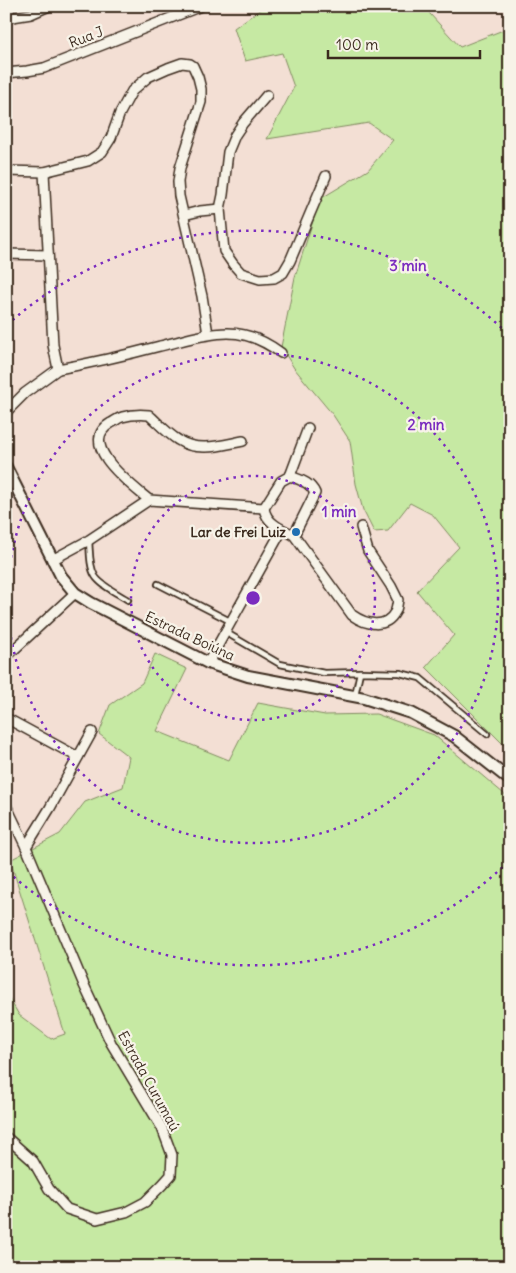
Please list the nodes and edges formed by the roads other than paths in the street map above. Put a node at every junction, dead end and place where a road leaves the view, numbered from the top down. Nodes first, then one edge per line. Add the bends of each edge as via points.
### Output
1 (49, 6) edge
2 (201, 6) edge
3 (6, 18) edge
4 (6, 73) edge
5 (267, 95) dead end
6 (6, 171) edge
7 (44, 172) junction
8 (326, 176) dead end
9 (220, 209) junction
10 (184, 215) junction
11 (6, 254) edge
12 (48, 255) junction
13 (208, 334) junction
14 (281, 353) dead end
15 (58, 369) junction
16 (6, 412) edge
17 (308, 428) dead end
18 (243, 441) dead end
19 (6, 467) edge
20 (290, 476) junction
21 (149, 500) junction
22 (264, 508) junction
23 (361, 527) dead end
24 (282, 530) junction
25 (294, 535) junction
26 (89, 540) junction
27 (52, 560) junction
28 (158, 584) dead end
29 (75, 593) junction
30 (128, 600) dead end
31 (230, 621) junction
32 (225, 632) junction
33 (6, 657) edge
34 (208, 663) junction
35 (360, 672) junction
36 (355, 696) junction
37 (6, 718) edge
38 (92, 732) dead end
39 (487, 734) dead end
40 (78, 757) junction
41 (510, 780) edge
42 (6, 805) edge
43 (26, 847) junction
44 (6, 1137) edge

1 - 3 street via 31,14
2 - 4 street, Rua J via 44,68
5 - 9 street via 235,135 228,152
6 - 7 street
7 - 10 street via 88,161 102,152 132,90 148,77 168,68 182,62 190,64 198,77 201,102 180,168 179,196
7 - 12 street
8 - 9 street via 290,261 283,273 274,278 260,279 241,273 232,264 224,251
9 - 10 street
10 - 13 street
11 - 12 street
12 - 15 street via 53,345
13 - 14 street via 248,335 268,343
13 - 15 street via 95,363
15 - 16 street via 25,393
17 - 20 street
18 - 21 street via 195,447 179,441 149,415 121,417 107,426 99,443 106,460
19 - 27 street, Estrada Boiúna
20 - 22 street via 281,481
20 - 25 street via 309,484 315,493
21 - 22 street
21 - 26 street
22 - 24 street via 266,516
23 - 25 street via 368,552 398,600 396,611 388,620 375,624 361,622 352,615
24 - 25 street
24 - 31 street
26 - 27 street
26 - 30 lane via 95,576
27 - 29 street, Estrada Boiúna
28 - 31 lane
29 - 33 street
29 - 34 street, Estrada Boiúna
31 - 32 street
32 - 34 street
32 - 35 lane via 280,664 324,673
34 - 36 street, Estrada Boiúna via 248,676
35 - 36 lane
35 - 39 lane via 400,673 420,678
36 - 41 street, Estrada Boiúna via 411,713 436,725
37 - 40 street
38 - 40 street
40 - 43 street
42 - 43 street, Estrada Curumaú
43 - 44 street, Estrada Curumaú via 111,1043 162,1128 172,1155 170,1175 145,1202 126,1212 97,1219 67,1209 49,1188 33,1161

